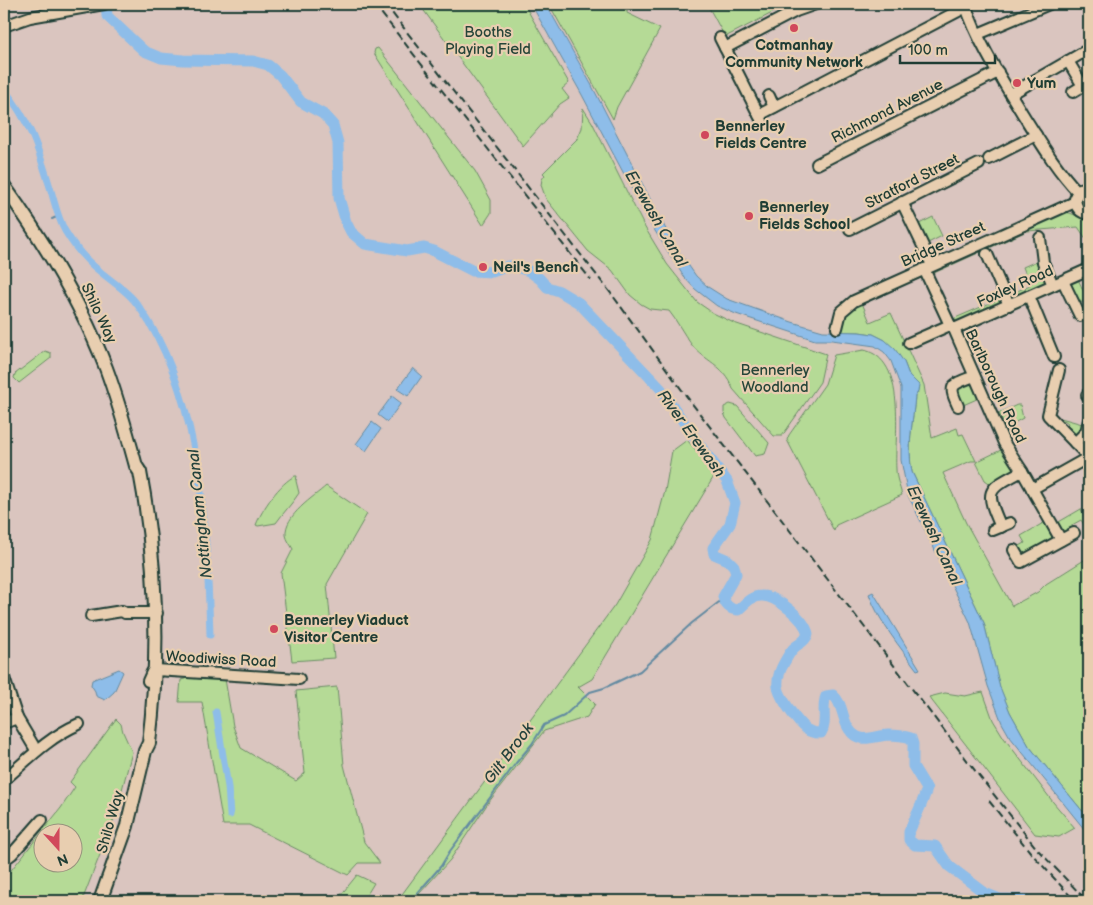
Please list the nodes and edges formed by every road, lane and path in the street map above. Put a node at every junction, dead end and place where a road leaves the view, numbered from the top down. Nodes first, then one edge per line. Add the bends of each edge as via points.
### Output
1 (100, 4) edge
2 (816, 4) edge
3 (1049, 4) edge
4 (965, 5) edge
5 (4, 26) edge
6 (978, 34) junction
7 (1089, 49) edge
8 (1068, 61) junction
9 (998, 72) junction
10 (1086, 84) edge
11 (1073, 92) dead end
12 (1011, 94) junction
13 (769, 96) dead end
14 (774, 107) junction
15 (1036, 135) junction
16 (989, 159) dead end
17 (817, 164) dead end
18 (979, 164) dead end
19 (4, 186) edge
20 (1089, 186) edge
21 (1077, 197) junction
22 (902, 202) junction
23 (1088, 214) edge
24 (855, 224) dead end
25 (1040, 238) dead end
26 (987, 254) dead end
27 (928, 267) junction
28 (1089, 269) edge
29 (1063, 281) junction
30 (1053, 285) junction
31 (1028, 296) junction
32 (1086, 304) dead end
33 (1009, 305) junction
34 (952, 327) junction
35 (838, 328) dead end
36 (909, 343) dead end
37 (1051, 353) dead end
38 (1059, 370) dead end
39 (974, 376) junction
40 (958, 406) dead end
41 (1089, 420) edge
42 (1075, 443) junction
43 (1089, 458) edge
44 (1022, 471) junction
45 (1032, 489) junction
46 (1001, 527) dead end
47 (1074, 533) dead end
48 (1061, 540) junction
49 (1014, 550) dead end
50 (152, 610) junction
51 (91, 616) dead end
52 (156, 670) junction
53 (4, 678) edge
54 (299, 679) dead end
55 (148, 681) junction
56 (17, 718) junction
57 (4, 723) edge
58 (79, 724) dead end
59 (36, 750) junction
60 (146, 751) junction
61 (4, 780) edge
62 (32, 827) edge
63 (4, 860) edge
64 (100, 901) edge

1 - 5 street via 30,17
2 - 14 street via 722,43 761,119
3 - 6 street
4 - 6 street
4 - 14 street
6 - 9 street
7 - 8 street
8 - 10 street
8 - 12 street
9 - 12 street
9 - 17 street, Richmond Avenue
10 - 11 street
12 - 15 street
13 - 14 street
15 - 16 street
15 - 21 street
18 - 22 street, Stratford Street
19 - 50 main road, Shilo Way via 67,284 114,392 136,466 134,473
20 - 21 street, Bridge Street via 1083,188
21 - 23 street via 1078,208
21 - 27 street, Bridge Street
22 - 24 street, Stratford Street
22 - 27 street, Barlborough Road
25 - 30 street via 1043,262
26 - 33 street
27 - 34 street, Barlborough Road
27 - 35 street, Bridge Street via 848,305 840,312
28 - 29 street, Foxley Road
29 - 30 street, Foxley Road
29 - 32 street via 1078,313
30 - 31 street, Foxley Road
31 - 33 street, Foxley Road
31 - 37 street
33 - 34 street, Foxley Road
34 - 36 street, Foxley Road
34 - 39 street, Barlborough Road
38 - 42 street via 1048,415
39 - 40 street via 952,388
39 - 44 street, Barlborough Road via 1004,443
41 - 42 street via 1086,432
42 - 43 street
43 - 45 street
44 - 45 street, Barlborough Road
44 - 46 street via 998,484 992,492 991,505
45 - 48 street, Barlborough Road
47 - 48 street
48 - 49 street via 1021,562
50 - 51 street
50 - 52 main road, Shilo Way
50 - 55 main road, Shilo Way
52 - 54 street, Woodiwiss Road
52 - 55 street, Woodiwiss Road
52 - 60 main road, Shilo Way
53 - 56 street
55 - 60 main road, Shilo Way via 143,742
56 - 57 street
56 - 59 street
58 - 59 street
59 - 61 street
60 - 64 main road, Shilo Way via 127,826
62 - 63 street

